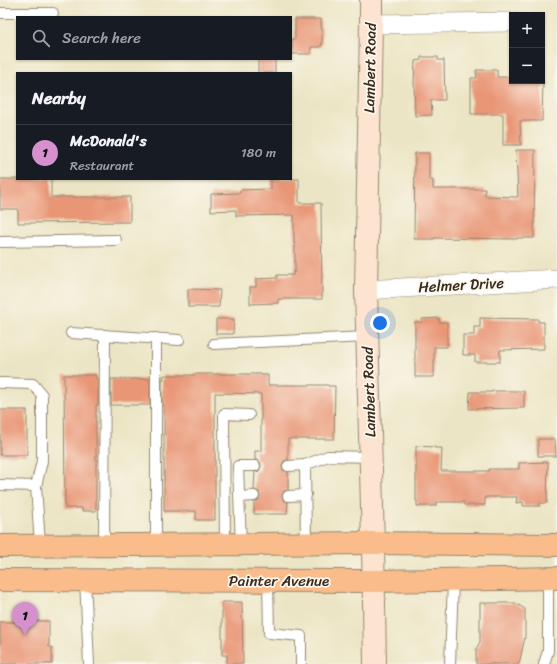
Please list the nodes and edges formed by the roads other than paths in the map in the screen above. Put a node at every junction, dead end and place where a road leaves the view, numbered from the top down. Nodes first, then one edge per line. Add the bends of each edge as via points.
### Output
1 (371, 0) edge
2 (0, 13) edge
3 (53, 13) dead end
4 (509, 22) edge
5 (372, 24) junction
6 (116, 240) dead end
7 (0, 242) edge
8 (557, 279) edge
9 (366, 290) junction
10 (71, 333) dead end
11 (105, 335) junction
12 (367, 337) junction
13 (156, 338) junction
14 (179, 340) dead end
15 (214, 344) dead end
16 (0, 383) edge
17 (249, 415) dead end
18 (371, 457) junction
19 (305, 465) junction
20 (255, 466) dead end
21 (288, 466) dead end
22 (0, 485) edge
23 (36, 486) junction
24 (306, 495) junction
25 (240, 496) junction
26 (254, 496) dead end
27 (288, 496) dead end
28 (306, 544) junction
29 (373, 544) junction
30 (557, 544) edge
31 (40, 545) junction
32 (104, 545) junction
33 (156, 545) junction
34 (233, 545) junction
35 (0, 546) edge
36 (553, 578) edge
37 (85, 579) junction
38 (0, 580) edge
39 (268, 580) junction
40 (453, 580) junction
41 (373, 581) junction
42 (90, 664) edge
43 (301, 664) edge
44 (375, 664) edge
45 (450, 664) edge
46 (544, 664) edge

1 - 5 main road, Lambert Road
2 - 3 lane
4 - 5 street
5 - 9 main road, Lambert Road
6 - 7 lane
8 - 9 street, Helmer Drive
9 - 12 main road, Lambert Road
10 - 11 lane
11 - 13 lane
11 - 32 lane
12 - 15 lane
12 - 18 main road, Lambert Road
13 - 14 lane
13 - 33 lane
16 - 23 lane via 33,384 42,395 42,461
17 - 34 lane via 224,414
18 - 19 lane via 328,456
18 - 29 main road, Lambert Road
19 - 21 lane
19 - 24 lane
20 - 25 lane via 238,466
22 - 23 lane
23 - 31 lane
24 - 27 lane
24 - 28 lane
25 - 26 lane
25 - 34 lane
28 - 29 main road
28 - 34 main road
29 - 30 main road
29 - 41 main road, Lambert Road
31 - 32 main road
31 - 35 main road
32 - 33 main road
33 - 34 main road
36 - 40 main road, Painter Avenue
36 - 46 lane via 548,651
37 - 38 main road, Painter Avenue
37 - 39 main road, Painter Avenue
37 - 42 lane
39 - 41 main road, Painter Avenue
39 - 43 lane via 269,633 301,636
40 - 41 main road, Painter Avenue
40 - 45 lane
41 - 44 main road, Lambert Road

